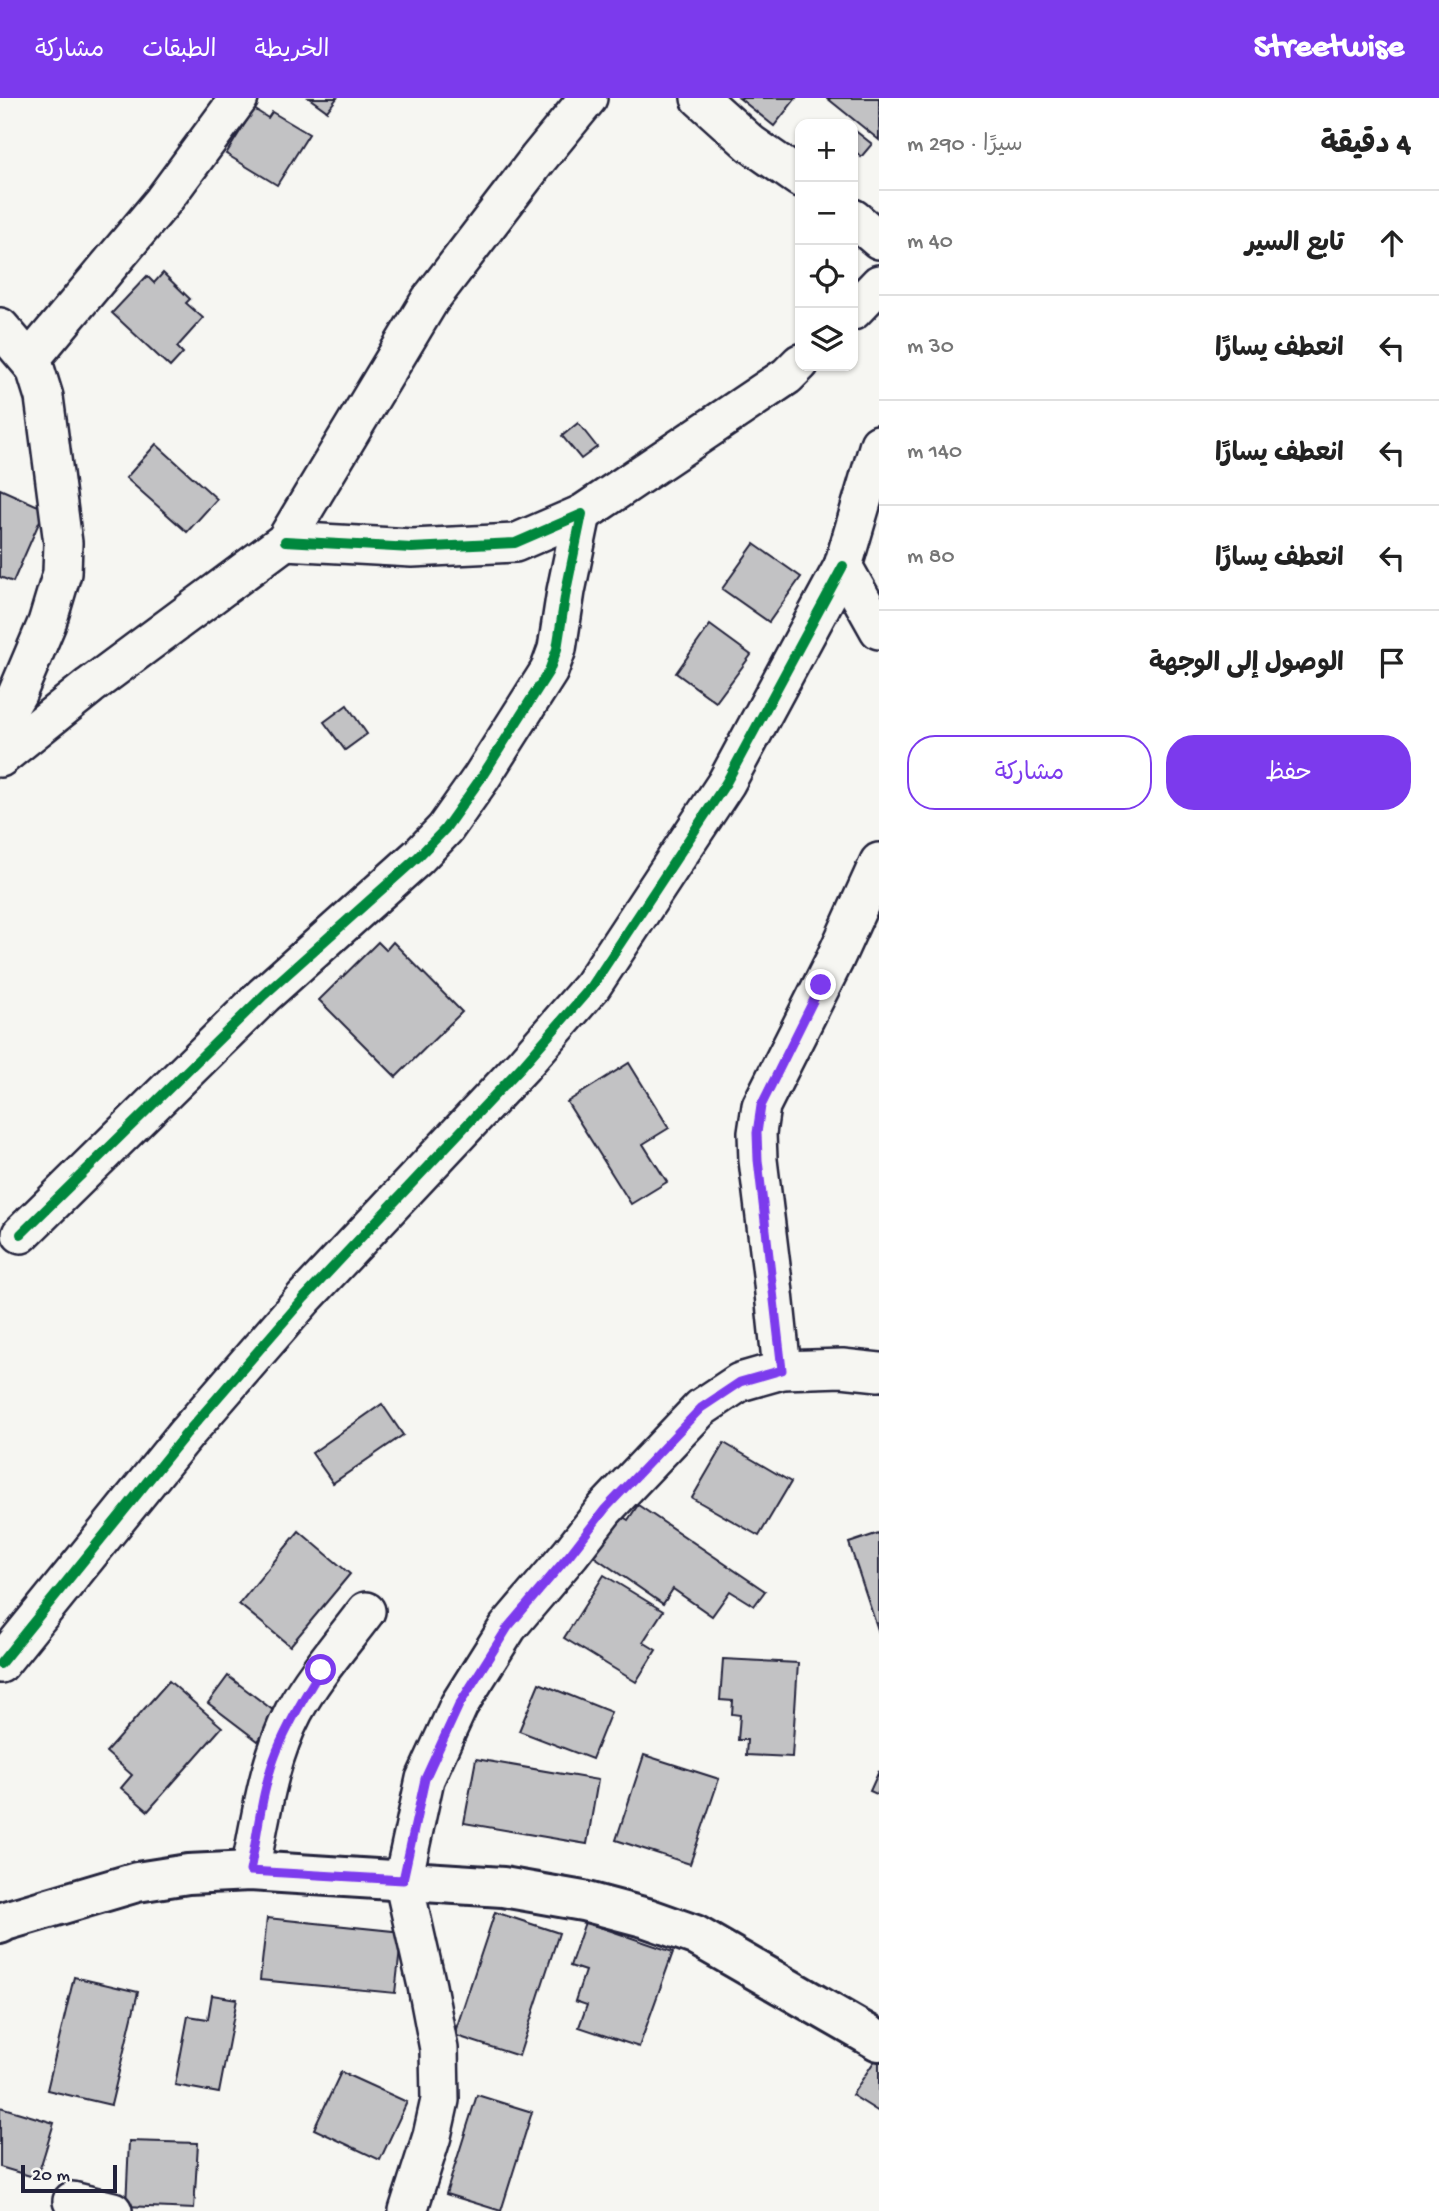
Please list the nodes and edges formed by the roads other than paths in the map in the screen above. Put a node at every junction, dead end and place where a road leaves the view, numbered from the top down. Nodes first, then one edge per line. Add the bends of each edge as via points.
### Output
1 (239, 98) edge
2 (589, 98) edge
3 (700, 98) edge
4 (795, 175) edge
5 (858, 222) edge
6 (879, 240) edge
7 (879, 284) edge
8 (855, 308) edge
9 (0, 327) edge
10 (30, 360) junction
11 (795, 368) edge
12 (879, 444) edge
13 (582, 514) junction
14 (285, 541) junction
15 (843, 566) junction
16 (879, 630) edge
17 (0, 723) edge
18 (0, 758) edge
19 (879, 862) edge
20 (21, 1234) dead end
21 (782, 1370) junction
22 (879, 1372) edge
23 (366, 1611) dead end
24 (0, 1664) edge
25 (250, 1871) junction
26 (403, 1880) junction
27 (2, 1917) edge
28 (879, 2041) edge
29 (72, 2202) dead end
30 (113, 2211) edge
31 (408, 2211) edge

1 - 10 street via 163,201
2 - 14 street via 430,300
3 - 4 street via 751,144
5 - 6 street
7 - 8 street
9 - 10 street
10 - 17 street via 44,397 63,543 62,573 47,623
11 - 13 street
12 - 15 street
13 - 14 street via 515,543 412,548
13 - 20 street via 549,671 445,829 264,995
14 - 18 street
15 - 16 street
15 - 24 street via 726,783 592,986 286,1319 185,1435
19 - 21 street via 761,1106 758,1160
21 - 22 street
21 - 26 street via 740,1382 701,1408 605,1509 508,1627 459,1705 425,1779
23 - 25 street via 295,1711 276,1753
25 - 26 street
25 - 27 street via 137,1882
26 - 28 street via 503,1887 647,1918 695,1935
26 - 31 street via 439,2049 440,2100
29 - 30 street

